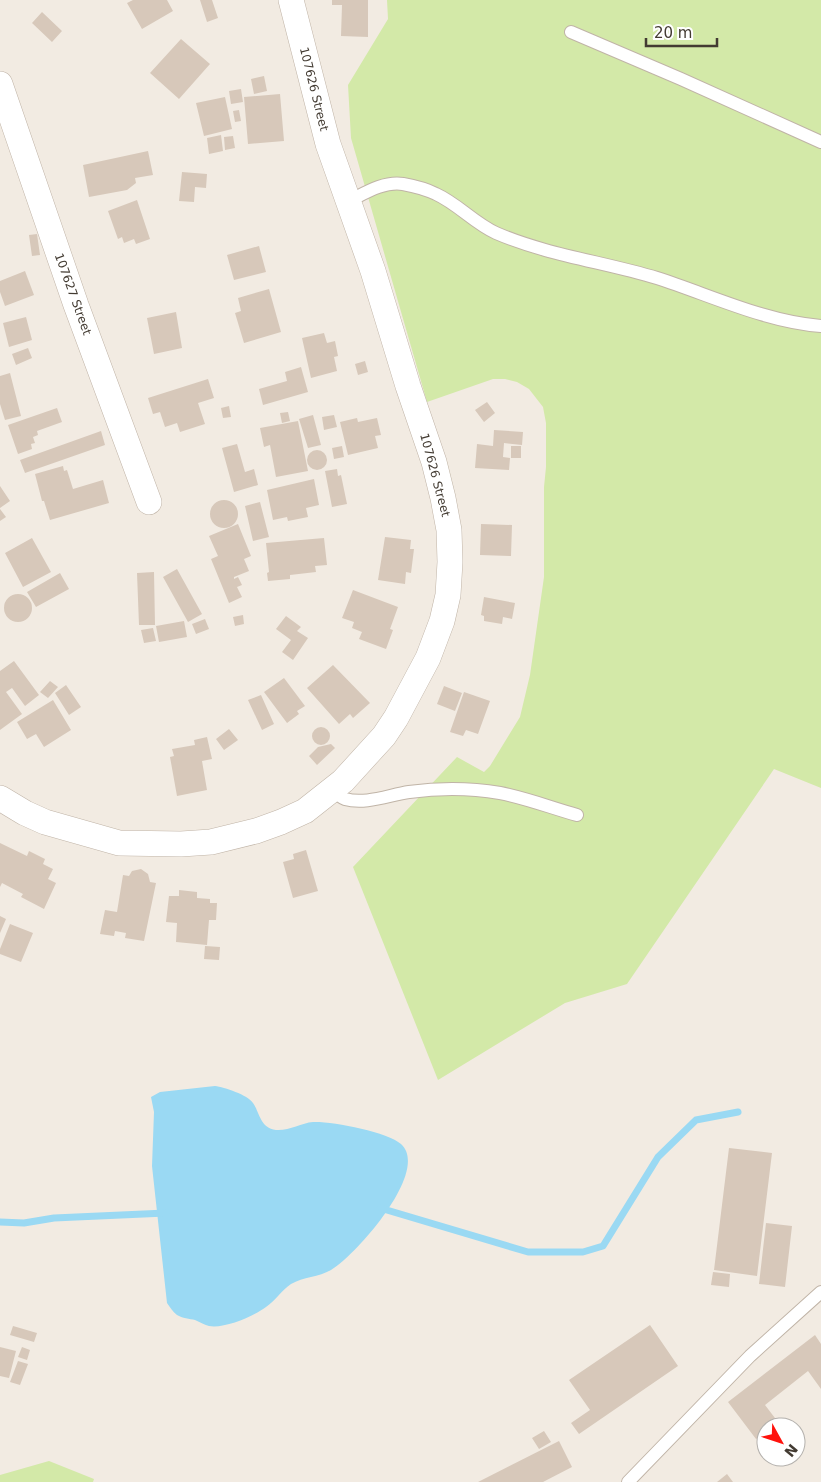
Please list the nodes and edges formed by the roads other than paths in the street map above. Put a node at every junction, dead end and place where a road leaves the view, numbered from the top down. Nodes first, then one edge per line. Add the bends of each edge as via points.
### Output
1 (291, 0) edge
2 (571, 32) dead end
3 (0, 84) edge
4 (821, 142) edge
5 (349, 201) junction
6 (821, 326) edge
7 (149, 502) dead end
8 (333, 790) junction
9 (0, 798) edge
10 (577, 815) dead end
11 (821, 1292) edge
12 (628, 1482) edge

1 - 5 street, 107626 Street via 328,144
2 - 4 lane
3 - 7 street, 107627 Street via 76,305
5 - 6 lane via 376,188 401,184 417,188 436,194 478,224 511,239 656,278 791,322
5 - 8 street, 107626 Street via 434,462 444,498 450,562 448,595 428,658 384,736
8 - 9 street, 107626 Street via 305,811 256,831 181,844 119,843 45,822
8 - 10 lane via 343,798 356,801 417,791 478,791
11 - 12 lane via 750,1356

